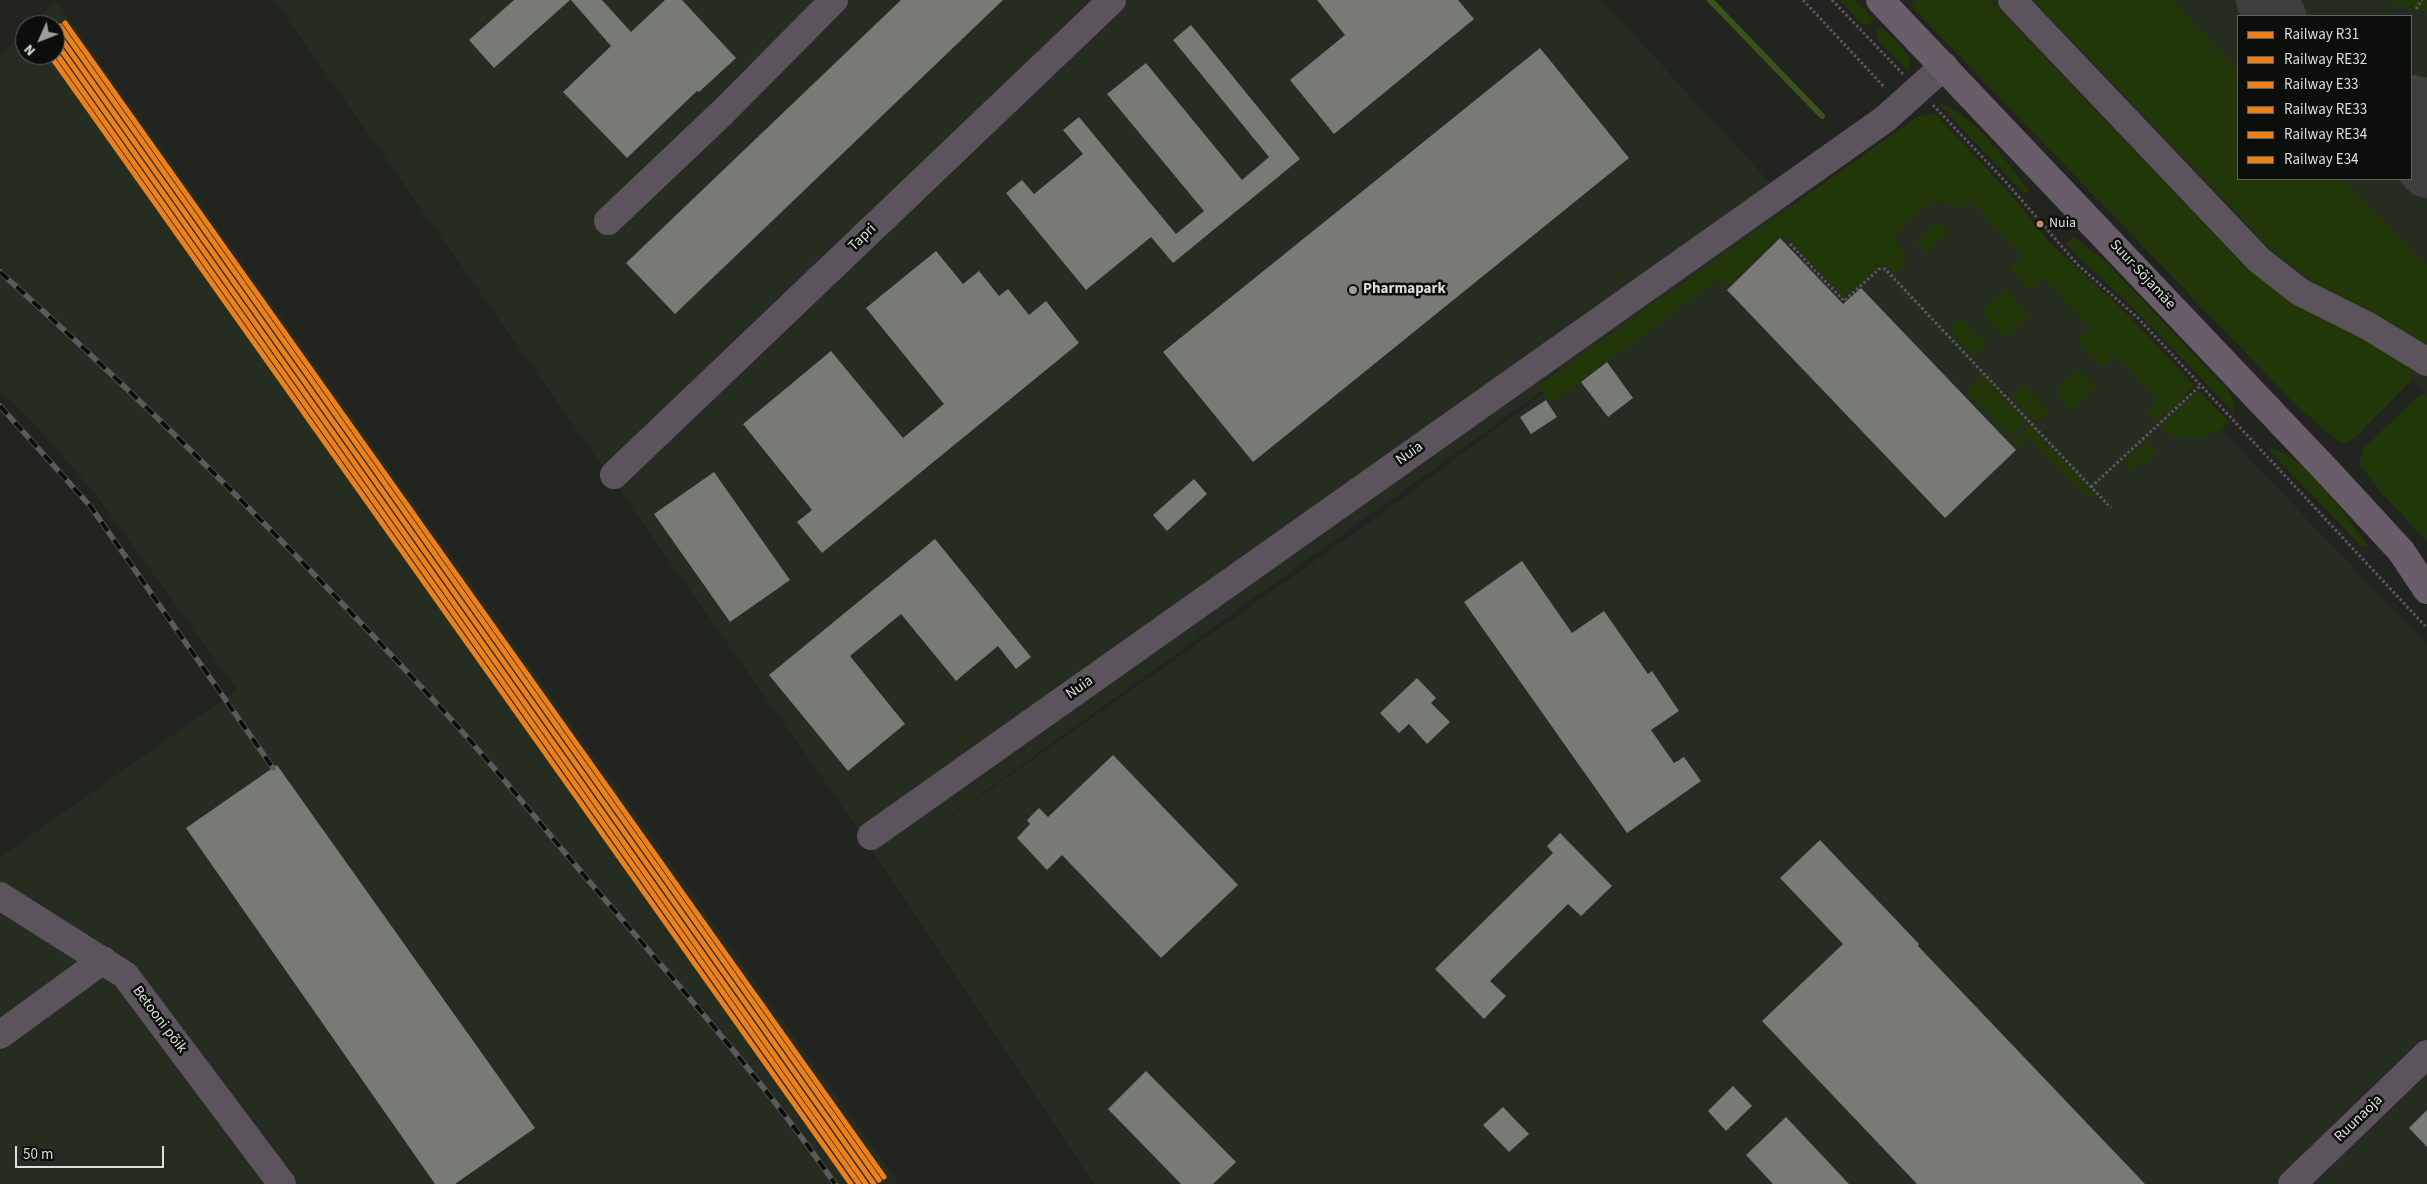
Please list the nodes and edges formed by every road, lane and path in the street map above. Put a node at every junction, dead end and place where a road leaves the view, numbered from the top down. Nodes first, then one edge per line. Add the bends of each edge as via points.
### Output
1 (834, 0) edge
2 (1112, 0) edge
3 (1803, 0) edge
4 (1832, 0) edge
5 (1880, 0) edge
6 (2012, 0) edge
7 (2422, 0) edge
8 (2416, 9) dead end
9 (1944, 66) junction
10 (1910, 98) junction
11 (608, 221) dead end
12 (1790, 244) dead end
13 (2427, 362) edge
14 (2200, 386) junction
15 (614, 475) dead end
16 (2091, 487) junction
17 (2111, 508) dead end
18 (2401, 551) junction
19 (2427, 568) edge
20 (2427, 590) edge
21 (2427, 628) edge
22 (871, 836) dead end
23 (0, 896) edge
24 (103, 960) junction
25 (0, 1035) edge
26 (2427, 1054) edge
27 (282, 1184) edge
28 (2292, 1184) edge

1 - 11 street
2 - 15 street, Tapri
3 - 10 path
4 - 10 path
5 - 9 main road, Suur-Sõjamäe
6 - 13 street via 2259,260 2300,292 2368,326
7 - 8 path
9 - 10 street, Nuia
9 - 18 main road, Suur-Sõjamäe
10 - 14 path via 2005,181 2078,265 2138,318
10 - 22 street, Nuia via 1885,119
12 - 16 path via 1844,301 1879,269 1885,270
14 - 16 path
14 - 21 path
16 - 17 path
18 - 19 main road, Suur-Sõjamäe
18 - 20 main road, Suur-Sõjamäe
23 - 24 street, Betooni põik
24 - 25 street
24 - 27 street, Betooni põik via 125,975
26 - 28 street, Ruunaoja

